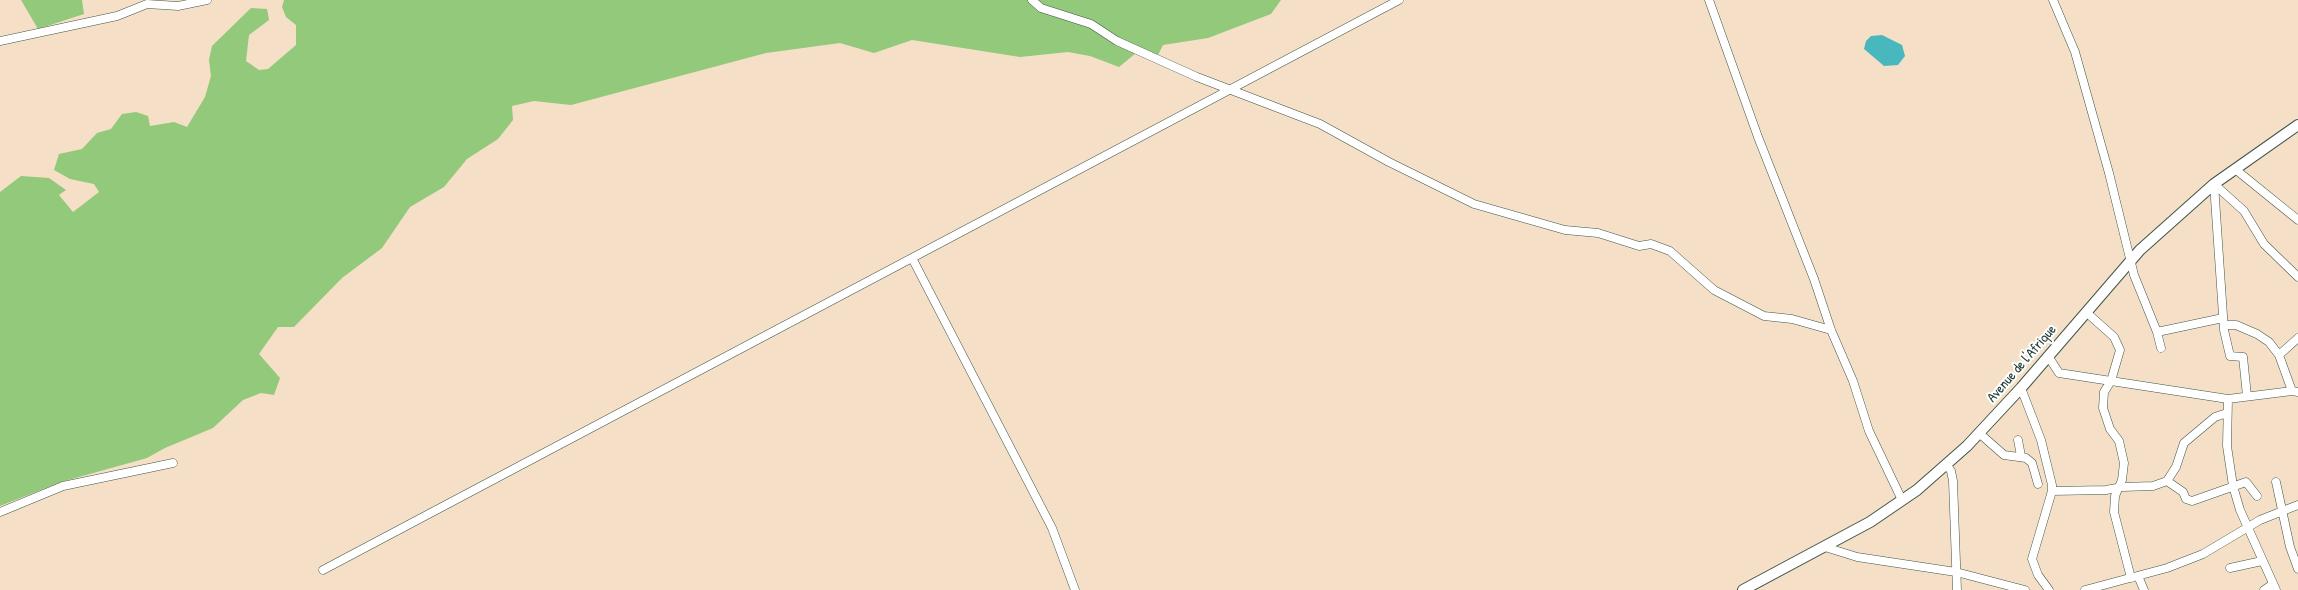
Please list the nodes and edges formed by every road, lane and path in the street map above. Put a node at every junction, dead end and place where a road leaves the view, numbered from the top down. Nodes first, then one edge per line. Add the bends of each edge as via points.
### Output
1 (207, 0) edge
2 (1032, 0) edge
3 (1398, 0) edge
4 (1709, 0) edge
5 (2053, 0) edge
6 (0, 41) edge
7 (1231, 89) junction
8 (2298, 125) edge
9 (2235, 169) junction
10 (2214, 184) junction
11 (2297, 216) edge
12 (912, 258) junction
13 (2132, 259) junction
14 (2298, 277) edge
15 (2086, 312) junction
16 (2223, 322) junction
17 (1830, 330) junction
18 (2157, 332) junction
19 (2298, 338) edge
20 (2162, 348) dead end
21 (2279, 355) junction
22 (2048, 356) junction
23 (2111, 381) junction
24 (2021, 388) junction
25 (2295, 392) edge
26 (2247, 396) junction
27 (2228, 399) junction
28 (2227, 413) junction
29 (1979, 433) junction
30 (2018, 440) dead end
31 (2021, 456) junction
32 (173, 463) dead end
33 (1946, 464) junction
34 (2167, 481) junction
35 (2276, 482) dead end
36 (2038, 484) dead end
37 (2233, 486) junction
38 (2117, 488) junction
39 (2052, 491) junction
40 (2257, 496) dead end
41 (1902, 500) junction
42 (2298, 505) edge
43 (2283, 510) junction
44 (0, 512) edge
45 (2248, 527) junction
46 (1825, 547) junction
47 (2262, 560) junction
48 (2230, 568) dead end
49 (2298, 569) edge
50 (323, 570) dead end
51 (1956, 572) junction
52 (2134, 577) junction
53 (2274, 587) edge
54 (1075, 590) edge
55 (1743, 590) edge
56 (1957, 590) edge
57 (2025, 590) edge
58 (2049, 590) edge
59 (2085, 590) edge
60 (2144, 590) edge
61 (2264, 590) edge

1 - 6 street via 178,6 147,4 117,16
2 - 7 street via 1041,8 1091,24 1197,77
3 - 7 street
4 - 17 street via 1814,279
5 - 13 street via 2075,52
7 - 12 street
7 - 17 street via 1320,124 1474,204 1565,230 1598,233 1639,246 1651,244 1670,251 1714,290 1764,316 1792,319
8 - 9 main road, Avenue de l'Afrique
9 - 10 main road, Avenue de l'Afrique
9 - 11 street
10 - 13 main road, Avenue de l'Afrique
10 - 14 street via 2244,211 2264,244
10 - 16 street
12 - 50 street
12 - 54 street via 1052,528
13 - 15 main road, Avenue de l'Afrique
13 - 18 street via 2141,296
15 - 22 main road, Avenue de l'Afrique
15 - 23 street via 2117,342 2120,355
16 - 18 street
16 - 21 street via 2257,334
16 - 26 street via 2230,356 2243,357
17 - 41 street via 1853,381 1869,431
18 - 20 street
19 - 21 street
21 - 25 street
22 - 23 street via 2059,373
22 - 24 main road, Avenue de l'Afrique
23 - 27 street
23 - 38 street via 2104,392 2103,408 2105,419 2121,449 2124,470
24 - 29 main road, Avenue de l'Afrique
24 - 39 street via 2042,440
25 - 26 street
26 - 27 street
27 - 28 street
28 - 34 street via 2215,417 2184,443
28 - 37 street via 2227,446
29 - 31 street via 2004,455
29 - 33 main road, Avenue de l'Afrique
30 - 31 street
31 - 36 street via 2032,463
32 - 44 street via 64,486
33 - 41 main road, Avenue de l'Afrique
33 - 51 street via 1954,481
34 - 37 street via 2192,501
34 - 38 street via 2154,486
35 - 43 street
37 - 40 street via 2246,482
37 - 45 street
38 - 39 street via 2086,492
38 - 52 street via 2114,512
39 - 58 street via 2032,559
41 - 46 main road, Avenue de l'Afrique
42 - 43 street
43 - 45 street
43 - 49 street
45 - 47 street
45 - 52 street via 2203,554
46 - 51 street via 1858,557
46 - 55 main road, Avenue de l'Afrique
47 - 48 street
47 - 53 street
51 - 56 street
51 - 57 street
52 - 59 street
52 - 60 street
53 - 61 street

